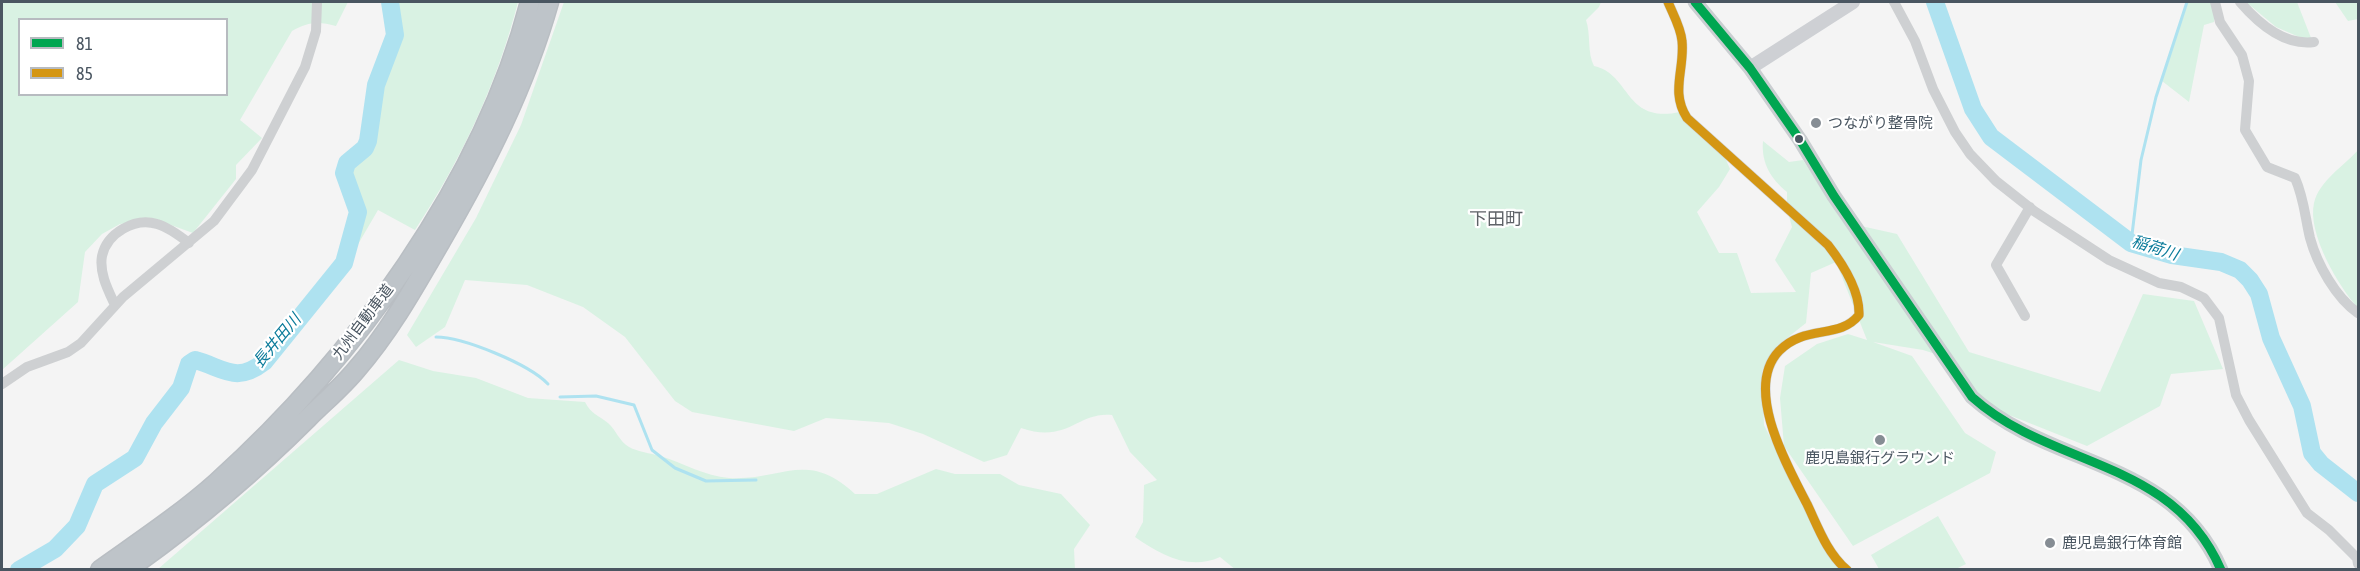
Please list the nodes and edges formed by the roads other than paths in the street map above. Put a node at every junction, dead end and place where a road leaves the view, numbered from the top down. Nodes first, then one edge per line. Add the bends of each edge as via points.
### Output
1 (317, 2) edge
2 (530, 2) edge
3 (549, 2) edge
4 (1668, 2) edge
5 (1695, 2) edge
6 (1853, 2) edge
7 (1894, 2) edge
8 (2215, 2) edge
9 (2240, 2) edge
10 (2314, 42) dead end
11 (1750, 68) junction
12 (2030, 207) junction
13 (189, 243) junction
14 (115, 305) junction
15 (2358, 313) edge
16 (2025, 316) dead end
17 (2, 384) edge
18 (2358, 564) edge
19 (100, 570) edge
20 (127, 570) edge
21 (1847, 570) edge
22 (2221, 570) edge

1 - 13 street via 311,52 263,151 214,221
2 - 19 highway, 九州自動車道 via 507,73 463,170 402,270 356,334 318,381 216,483
3 - 20 highway, 九州自動車道 via 501,129 420,278 381,339 355,371 280,446 182,531
4 - 21 street via 1682,38 1677,87 1681,109 1828,245 1857,298 1859,315 1852,324 1802,334 1791,340 1777,353 1766,375 1767,401 1779,448 1827,545
5 - 11 main road
6 - 11 main road
7 - 12 street via 1955,132 1996,181
8 - 15 street via 2220,22 2242,54 2249,81 2245,130 2267,167 2295,178 2303,195 2311,240 2339,295
9 - 10 street via 2254,19 2276,33 2299,44
11 - 22 main road via 1972,396 2023,431 2136,481 2167,499 2199,529
12 - 16 street via 1996,265
12 - 18 street via 2109,260 2205,298 2219,318 2236,395 2249,420 2307,513 2329,530 2357,558
13 - 14 street
13 - 14 street via 156,223 133,224 120,230 105,247 102,257 104,279
14 - 17 street via 81,343 27,367

